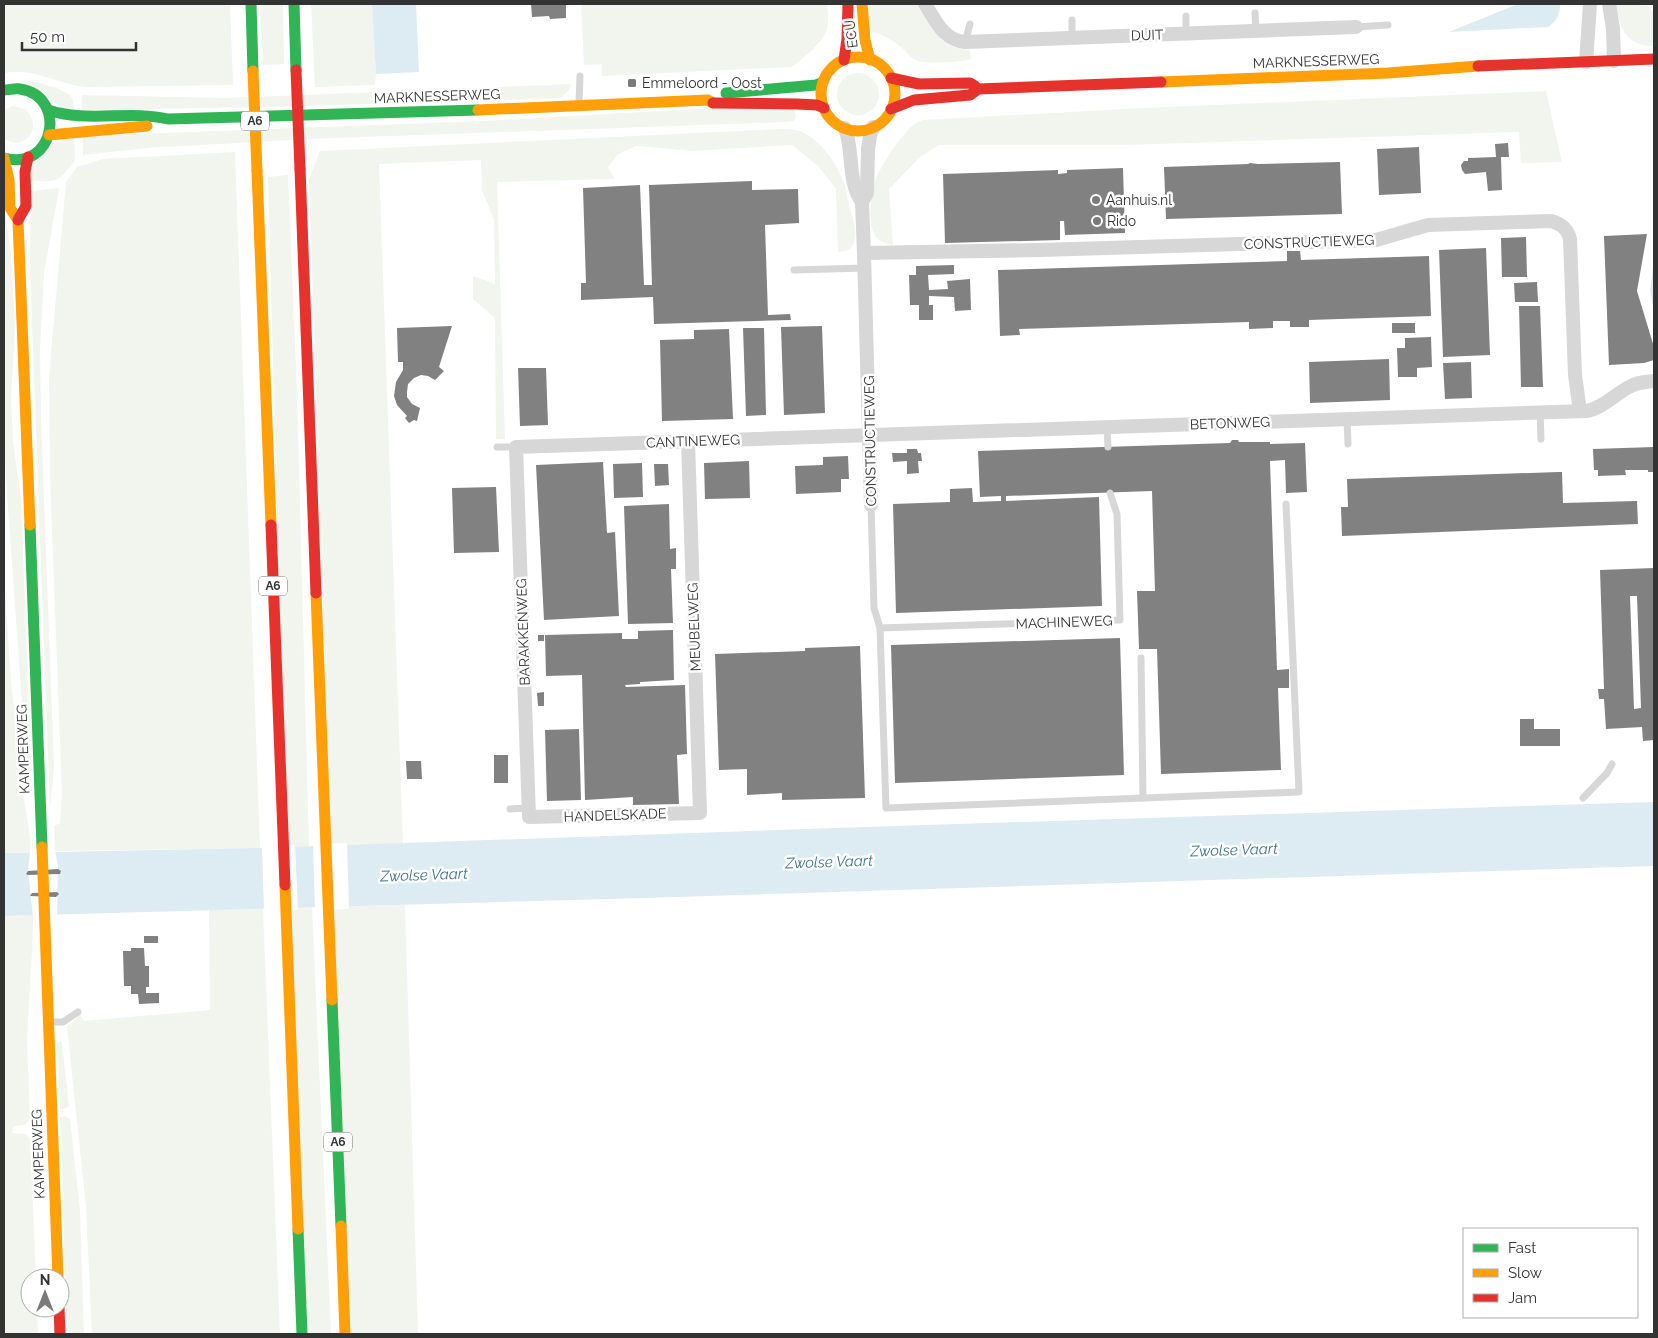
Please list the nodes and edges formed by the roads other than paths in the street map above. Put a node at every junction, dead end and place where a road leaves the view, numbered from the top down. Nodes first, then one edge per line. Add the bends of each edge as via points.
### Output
1 (251, 4) edge
2 (294, 4) edge
3 (848, 4) edge
4 (862, 4) edge
5 (925, 4) edge
6 (1590, 4) edge
7 (1609, 4) edge
8 (1256, 13) dead end
9 (1186, 16) dead end
10 (1072, 20) dead end
11 (970, 24) dead end
12 (1388, 25) dead end
13 (1356, 27) joint
14 (1256, 31) junction
15 (1186, 34) junction
16 (1072, 38) junction
17 (965, 42) junction
18 (1654, 59) edge
19 (844, 60) junction
20 (870, 60) junction
21 (1614, 61) junction
22 (1586, 62) junction
23 (580, 76) dead end
24 (891, 78) junction
25 (823, 82) junction
26 (978, 89) junction
27 (4, 90) edge
28 (708, 100) junction
29 (579, 105) junction
30 (824, 108) junction
31 (892, 109) junction
32 (48, 110) junction
33 (168, 119) junction
34 (845, 128) junction
35 (873, 128) junction
36 (49, 134) junction
37 (28, 157) junction
38 (4, 158) edge
39 (862, 202) junction
40 (18, 220) junction
41 (864, 253) junction
42 (865, 268) junction
43 (794, 270) dead end
44 (1654, 381) edge
45 (1585, 411) junction
46 (1540, 412) junction
47 (1348, 419) junction
48 (1107, 427) junction
49 (870, 435) junction
50 (1541, 439) dead end
51 (688, 441) junction
52 (1348, 444) dead end
53 (516, 446) junction
54 (1108, 446) dead end
55 (497, 447) dead end
56 (1110, 493) dead end
57 (1286, 504) dead end
58 (872, 505) joint
59 (880, 628) junction
60 (1141, 658) dead end
61 (1612, 764) dead end
62 (1143, 798) junction
63 (1583, 798) dead end
64 (510, 809) dead end
65 (528, 813) junction
66 (700, 813) joint
67 (78, 1012) dead end
68 (48, 1022) junction
69 (58, 1268) edge
70 (59, 1318) edge
71 (60, 1334) edge
72 (302, 1334) edge
73 (345, 1334) edge

1 - 72 main road, A6, bridge
2 - 73 main road, A6, bridge
3 - 19 main road, ECU
4 - 20 main road, ECU
5 - 17 street, DUIT via 944,33
6 - 22 street
7 - 21 street
8 - 14 lane
9 - 15 lane
10 - 16 lane
11 - 17 lane
12 - 13 lane, DUIT
13 - 14 street, DUIT
14 - 15 street, DUIT
15 - 16 street, DUIT
16 - 17 street, DUIT
18 - 21 main road, MARKNESSERWEG
19 - 20 main road via 857,57
19 - 25 main road via 831,69
20 - 24 main road
21 - 22 main road, MARKNESSERWEG
22 - 26 main road, MARKNESSERWEG
23 - 29 lane
24 - 26 main road, MARKNESSERWEG via 914,83 970,83
24 - 31 main road via 895,93
25 - 28 main road, MARKNESSERWEG via 716,94
25 - 30 main road
26 - 31 main road, MARKNESSERWEG via 970,95 914,100
27 - 32 main road via 17,88 31,92
28 - 29 main road, MARKNESSERWEG
28 - 30 main road, MARKNESSERWEG via 716,104 798,104
29 - 33 main road, MARKNESSERWEG
30 - 34 main road via 832,120
31 - 35 main road
32 - 33 main road, MARKNESSERWEG via 63,114 151,114
32 - 36 main road
33 - 36 main road, MARKNESSERWEG via 149,126
34 - 35 main road via 859,131
34 - 39 street, CONSTRUCTIEWEG via 855,193
35 - 39 street, CONSTRUCTIEWEG
36 - 37 main road via 40,150
37 - 38 main road
37 - 40 main road, KAMPERWEG via 26,206
38 - 40 main road, KAMPERWEG via 10,208
39 - 41 street, CONSTRUCTIEWEG
40 - 68 main road, KAMPERWEG
41 - 42 street, CONSTRUCTIEWEG
41 - 45 street, CONSTRUCTIEWEG via 1376,240 1428,225 1551,221 1562,225 1570,239 1575,375
42 - 43 lane
42 - 49 street, CONSTRUCTIEWEG
44 - 45 street via 1629,387
45 - 46 street, BETONWEG
46 - 47 street, BETONWEG
46 - 50 lane
47 - 48 street, BETONWEG
47 - 52 lane
48 - 49 street, BETONWEG
48 - 54 lane
49 - 51 street, CANTINEWEG
49 - 58 street, CONSTRUCTIEWEG
51 - 53 street, CANTINEWEG
51 - 66 street, MEUBELWEG
53 - 55 lane
53 - 65 street, BARAKKENWEG
56 - 59 lane, MACHINEWEG via 1117,514 1120,620
57 - 62 lane via 1300,792
58 - 59 lane, CONSTRUCTIEWEG via 874,608
59 - 62 lane, CONSTRUCTIEWEG via 886,808
60 - 62 lane
61 - 63 lane
64 - 65 lane
65 - 66 street, HANDELSKADE
67 - 68 lane via 63,1022
68 - 69 main road, KAMPERWEG
70 - 71 main road

